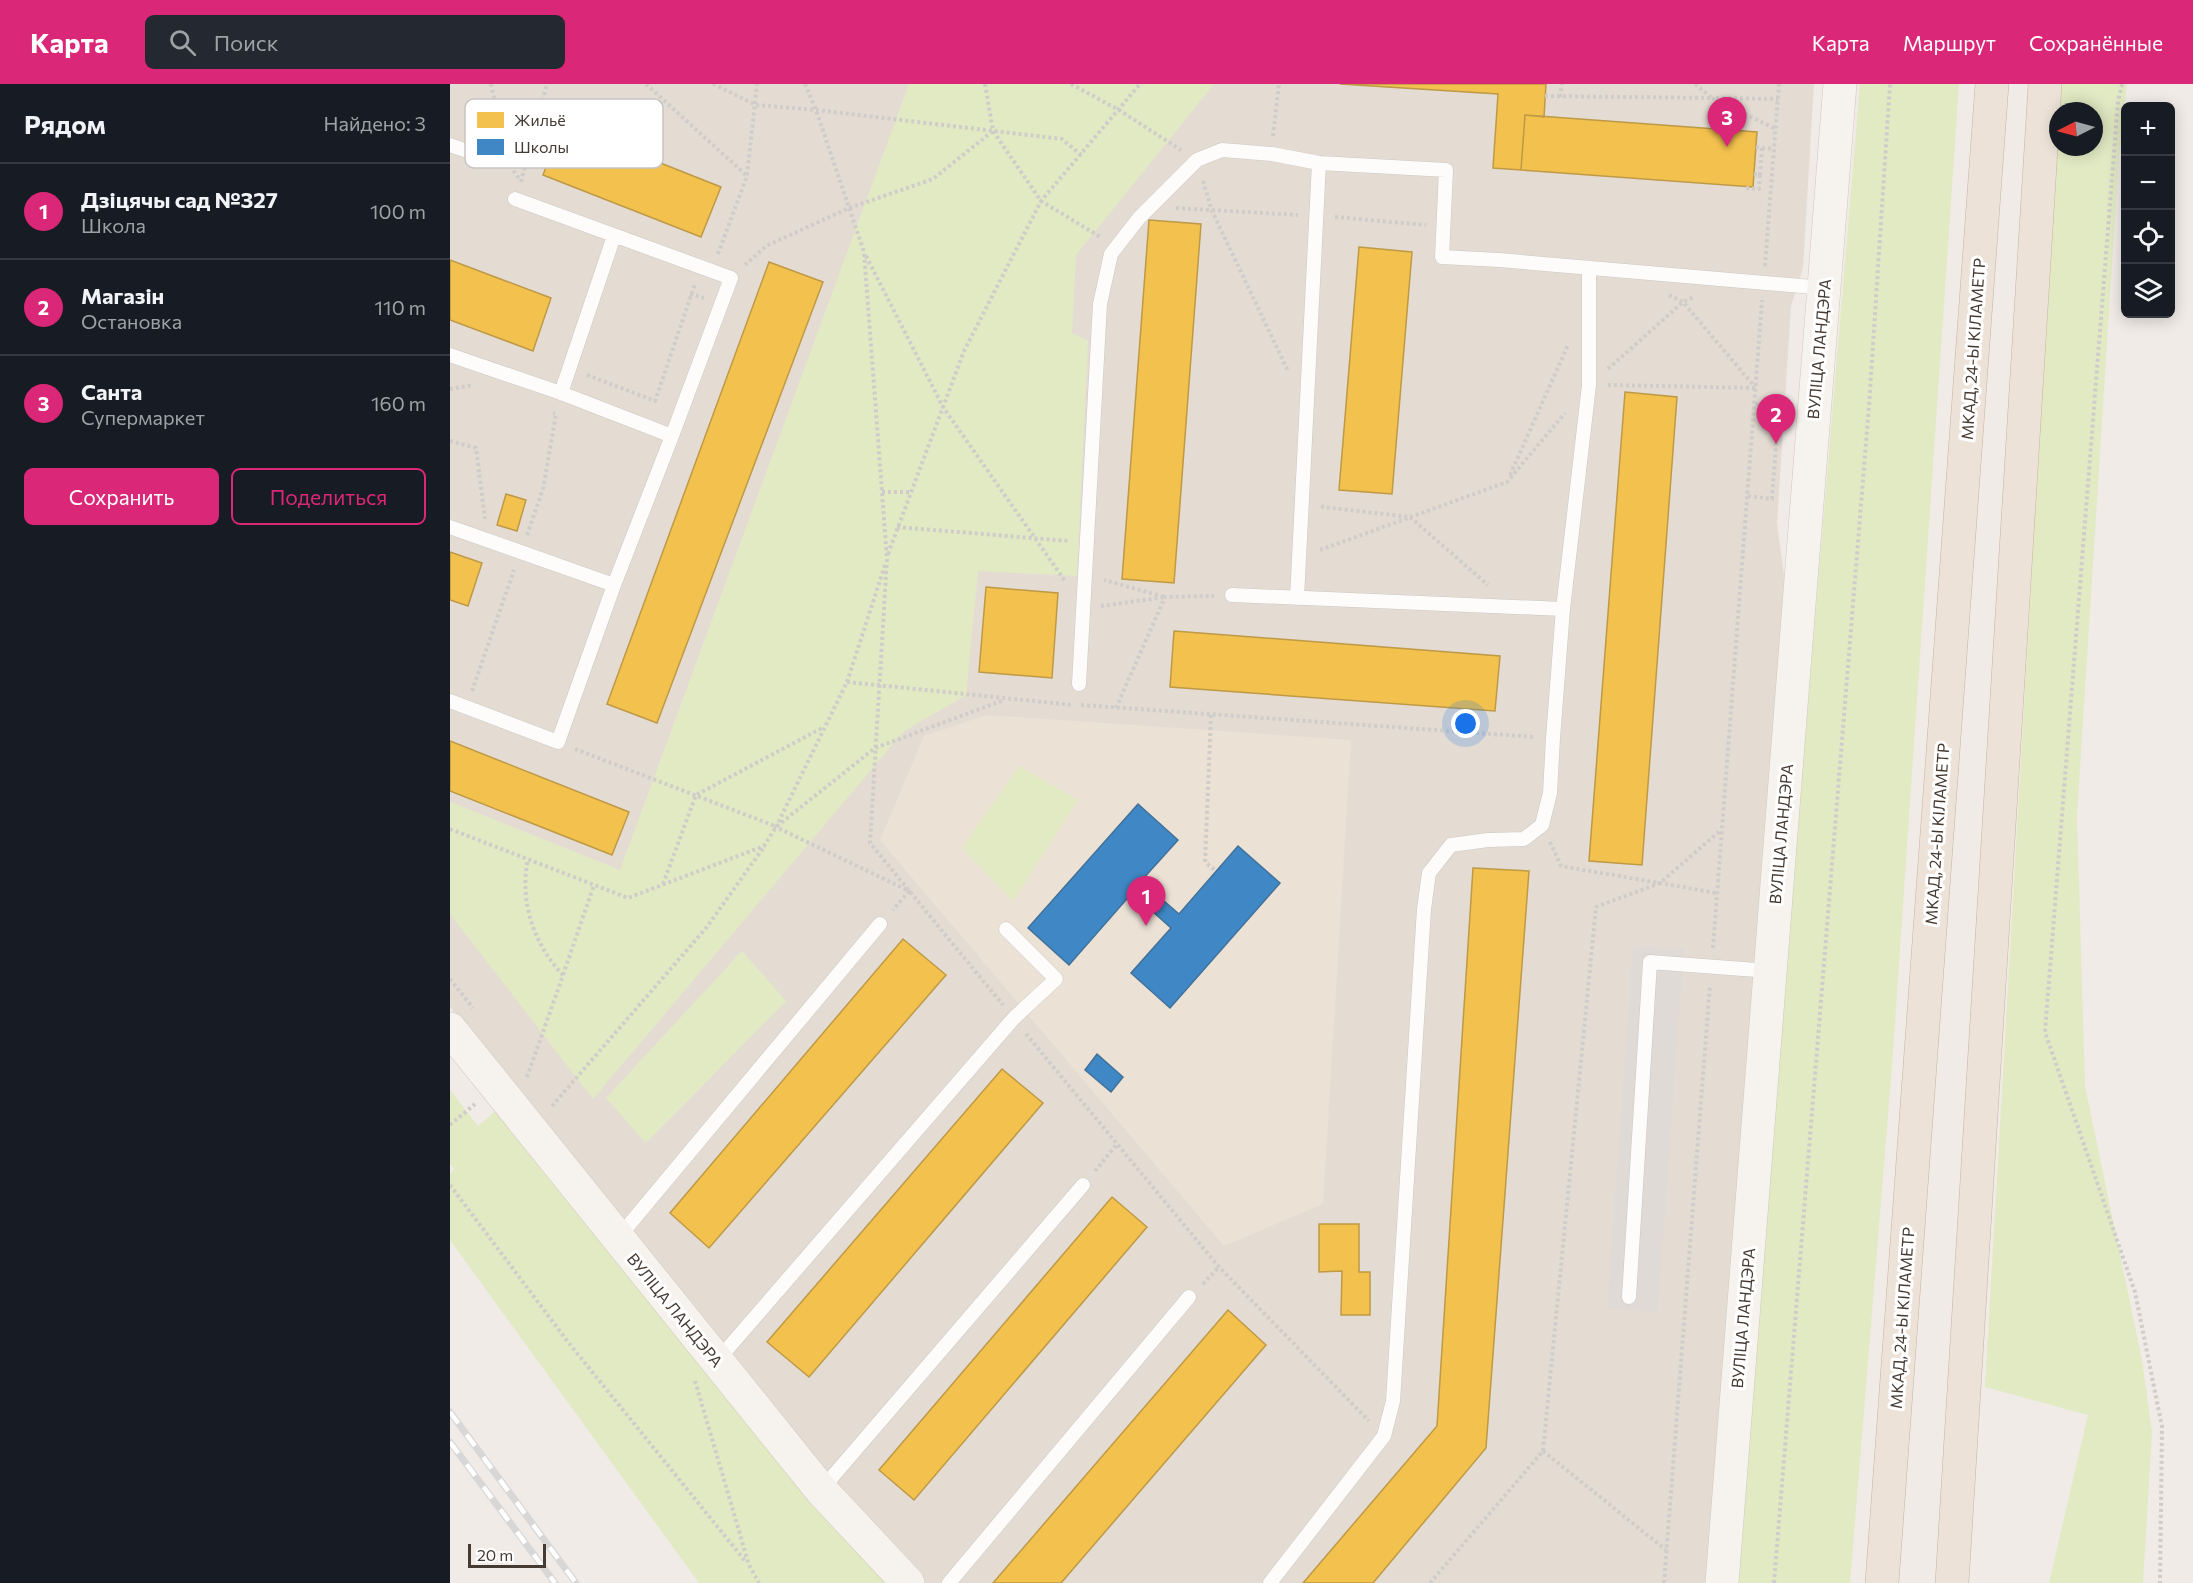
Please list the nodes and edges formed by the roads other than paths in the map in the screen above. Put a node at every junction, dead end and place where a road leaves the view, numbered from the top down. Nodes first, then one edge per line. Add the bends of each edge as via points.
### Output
1 (1840, 84) edge
2 (1992, 84) edge
3 (2045, 84) edge
4 (450, 145) edge
5 (465, 150) edge
6 (1319, 163) junction
7 (515, 199) road end
8 (614, 236) junction
9 (1589, 268) junction
10 (1824, 288) junction
11 (450, 355) edge
12 (561, 393) junction
13 (672, 436) junction
14 (450, 527) edge
15 (614, 585) junction
16 (1232, 595) road end
17 (1297, 598) junction
18 (1563, 609) junction
19 (1079, 684) dead end
20 (450, 701) edge
21 (880, 924) road end
22 (1006, 929) dead end
23 (1770, 971) junction
24 (450, 1029) edge
25 (1083, 1185) road end
26 (618, 1238) junction
27 (1189, 1297) dead end
28 (1629, 1297) dead end
29 (705, 1370) junction
30 (821, 1490) junction
31 (908, 1583) edge
32 (949, 1583) edge
33 (1270, 1583) edge
34 (1722, 1583) edge
35 (1882, 1583) edge
36 (1952, 1583) edge

1 - 10 street, ВУЛІЦА ЛАНДЭРА
2 - 35 highway, МКАД, 24-Ы КІЛАМЕТР
3 - 36 highway
4 - 5 lane
6 - 9 lane via 1446,170 1442,257
6 - 17 lane
6 - 19 lane via 1222,150 1197,160 1139,218 1110,254 1100,304
7 - 8 lane
8 - 12 lane
8 - 13 lane via 731,278
9 - 10 lane
9 - 18 lane via 1589,385
10 - 23 street, ВУЛІЦА ЛАНДЭРА
11 - 12 lane
12 - 13 lane
13 - 15 lane
14 - 15 lane
15 - 20 lane via 558,742
16 - 17 lane
17 - 18 lane
18 - 33 lane via 1550,793 1542,825 1524,839 1451,845 1429,873 1392,1401 1384,1436
21 - 26 lane
22 - 29 lane via 1056,979 1014,1018
23 - 28 lane via 1650,962
23 - 34 street, ВУЛІЦА ЛАНДЭРА
24 - 26 street, ВУЛІЦА ЛАНДЭРА
25 - 30 lane
26 - 29 street, ВУЛІЦА ЛАНДЭРА
27 - 32 lane
29 - 30 street, ВУЛІЦА ЛАНДЭРА
30 - 31 street, ВУЛІЦА ЛАНДЭРА

